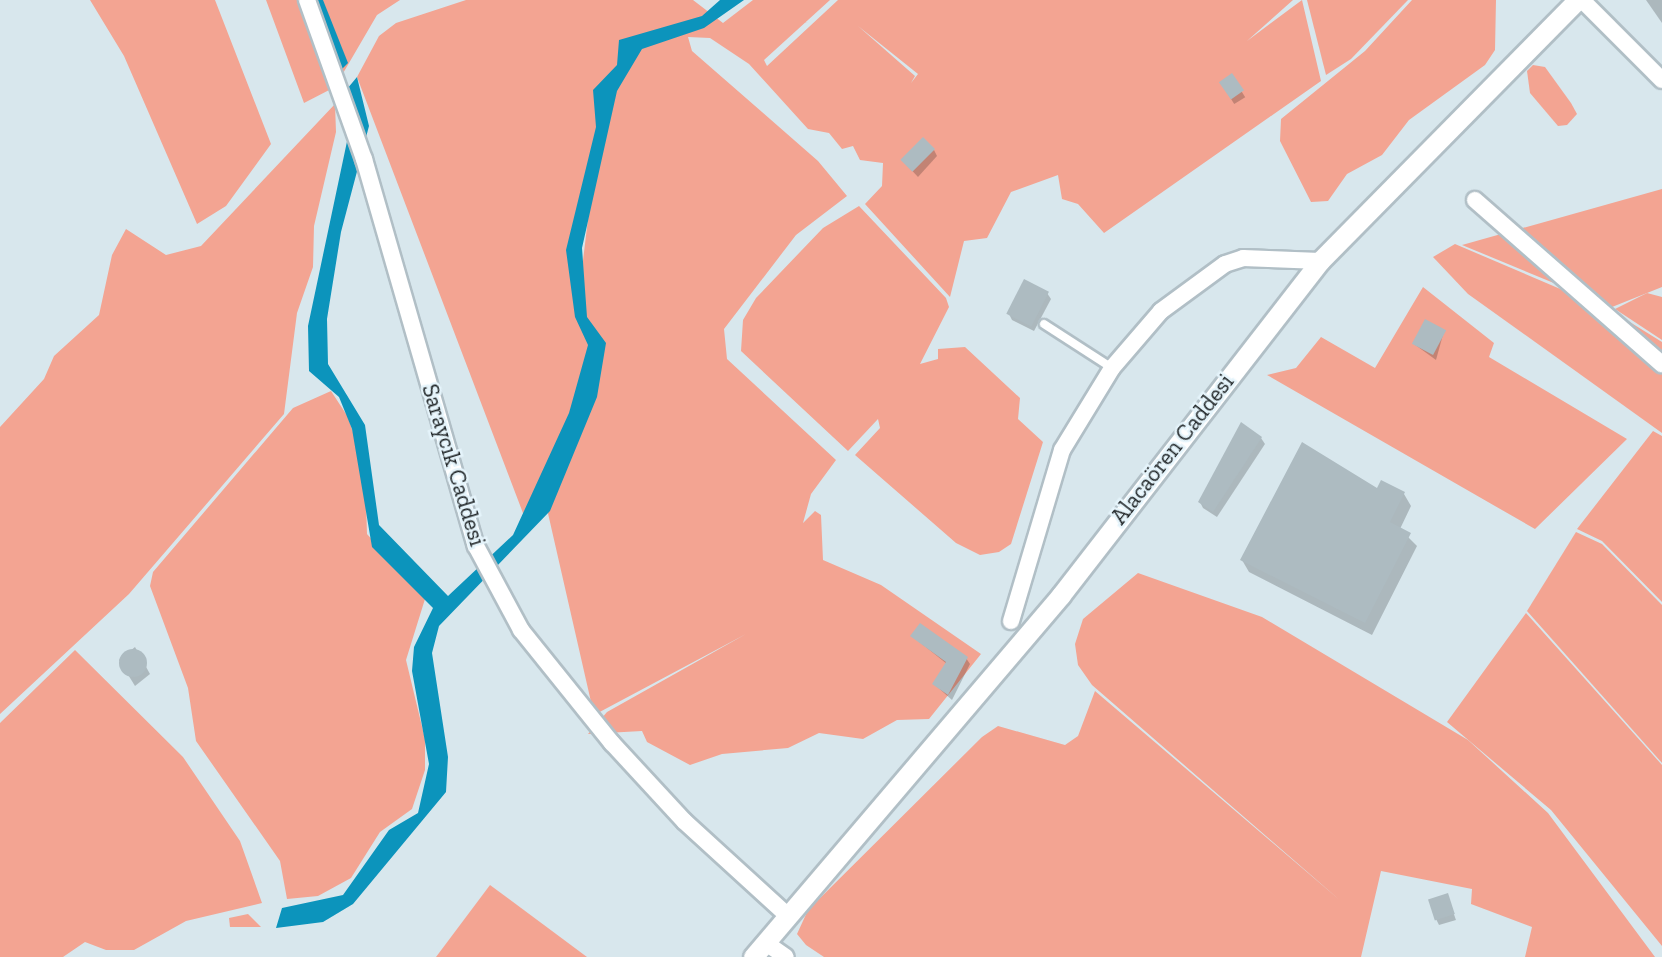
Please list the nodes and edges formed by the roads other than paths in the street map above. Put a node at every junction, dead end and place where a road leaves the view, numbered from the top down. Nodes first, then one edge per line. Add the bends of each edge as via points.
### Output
1 (307, 0) edge
2 (1579, 0) edge
3 (1662, 80) edge
4 (1475, 200) dead end
5 (1320, 261) junction
6 (1044, 324) dead end
7 (1662, 363) edge
8 (1112, 368) junction
9 (1011, 621) dead end
10 (789, 917) junction
11 (759, 950) edge
12 (786, 957) edge

1 - 10 street, Saraycık Caddesi via 364,159 476,546 522,630 612,743 684,821
2 - 3 street
2 - 5 street, Alacaören Caddesi
4 - 7 street
5 - 8 street via 1243,258 1225,264 1161,311
5 - 10 street, Alacaören Caddesi via 1060,595
6 - 8 lane
8 - 9 street via 1062,450
10 - 11 street, Alacaören Caddesi
11 - 12 street

